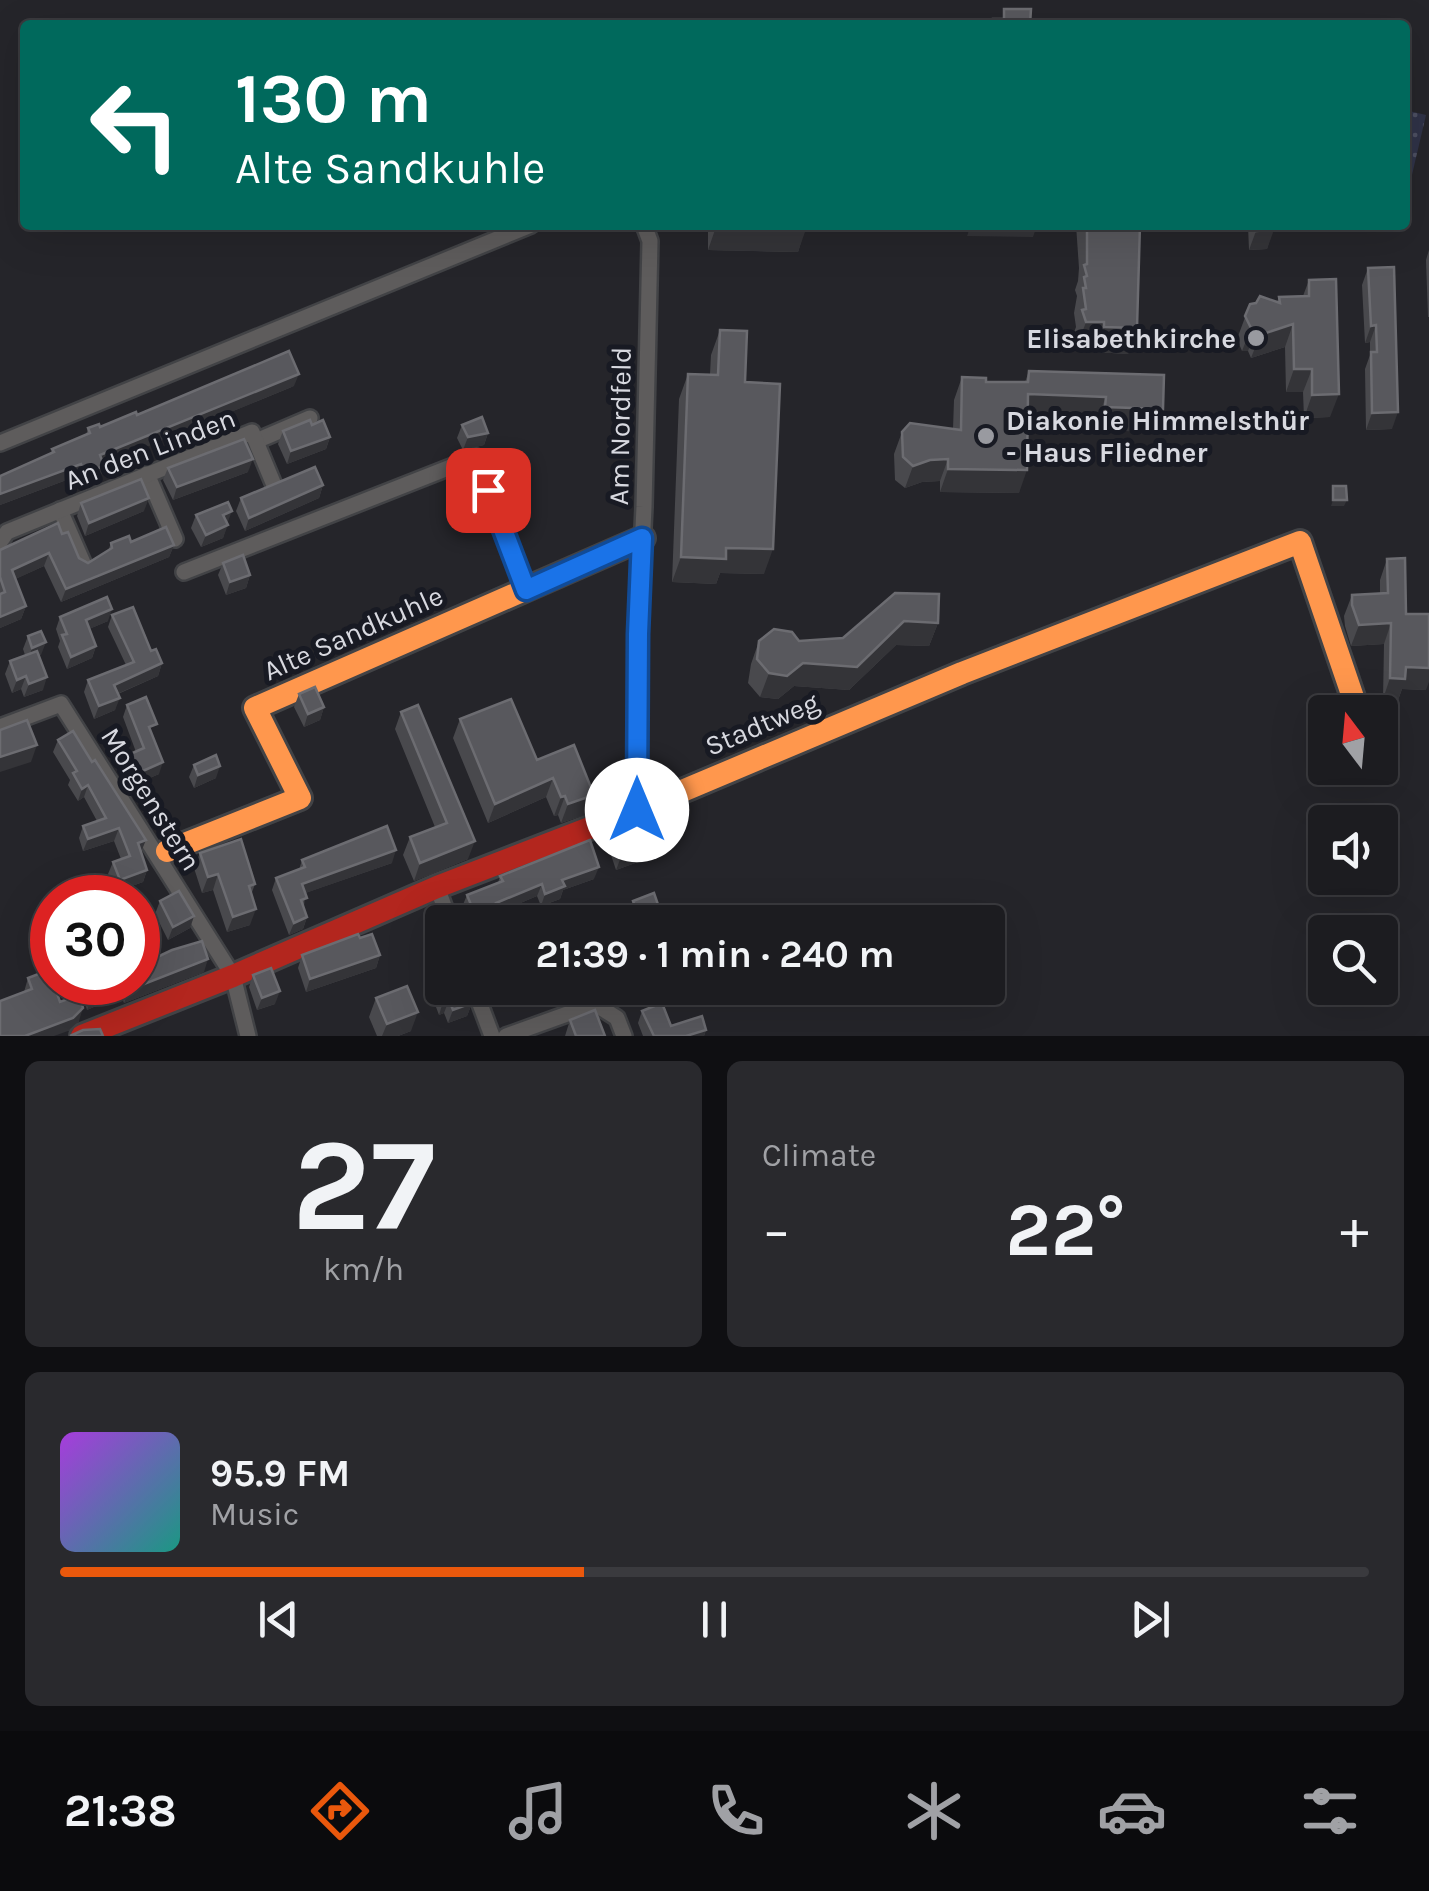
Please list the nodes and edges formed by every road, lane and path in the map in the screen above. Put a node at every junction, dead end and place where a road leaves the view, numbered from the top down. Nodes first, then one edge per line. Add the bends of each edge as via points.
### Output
1 (519, 230) edge
2 (646, 230) edge
3 (310, 418) edge
4 (256, 440) junction
5 (0, 443) edge
6 (147, 474) junction
7 (274, 485) edge
8 (60, 510) junction
9 (642, 538) junction
10 (175, 539) edge
11 (0, 542) edge
12 (84, 565) edge
13 (184, 572) dead end
14 (526, 590) junction
15 (1352, 695) edge
16 (0, 727) edge
17 (637, 810) junction
18 (167, 851) dead end
19 (436, 888) junction
20 (443, 905) edge
21 (233, 976) junction
22 (480, 1005) edge
23 (82, 1036) edge
24 (248, 1036) edge
25 (492, 1036) edge
26 (506, 1036) edge
27 (624, 1036) edge

1 - 5 street
2 - 9 street, Am Nordfeld
3 - 4 street, An den Linden
4 - 6 street, An den Linden via 252,432
4 - 7 street, An den Linden
6 - 8 street, An den Linden
6 - 10 street
8 - 11 street, An den Linden via 7,532
8 - 12 street, An den Linden
9 - 14 street, Alte Sandkuhle
9 - 17 street, Am Nordfeld
13 - 14 street via 476,457
14 - 18 street, Alte Sandkuhle via 255,708 300,798
15 - 17 street, Stadtweg via 1300,542 962,673
16 - 21 street, Morgenstern via 62,704
17 - 19 street, Stadtweg
19 - 20 street
19 - 21 street, Stadtweg
21 - 23 street, Stadtweg
21 - 24 street
22 - 25 street
26 - 27 street via 595,1004 617,1018

